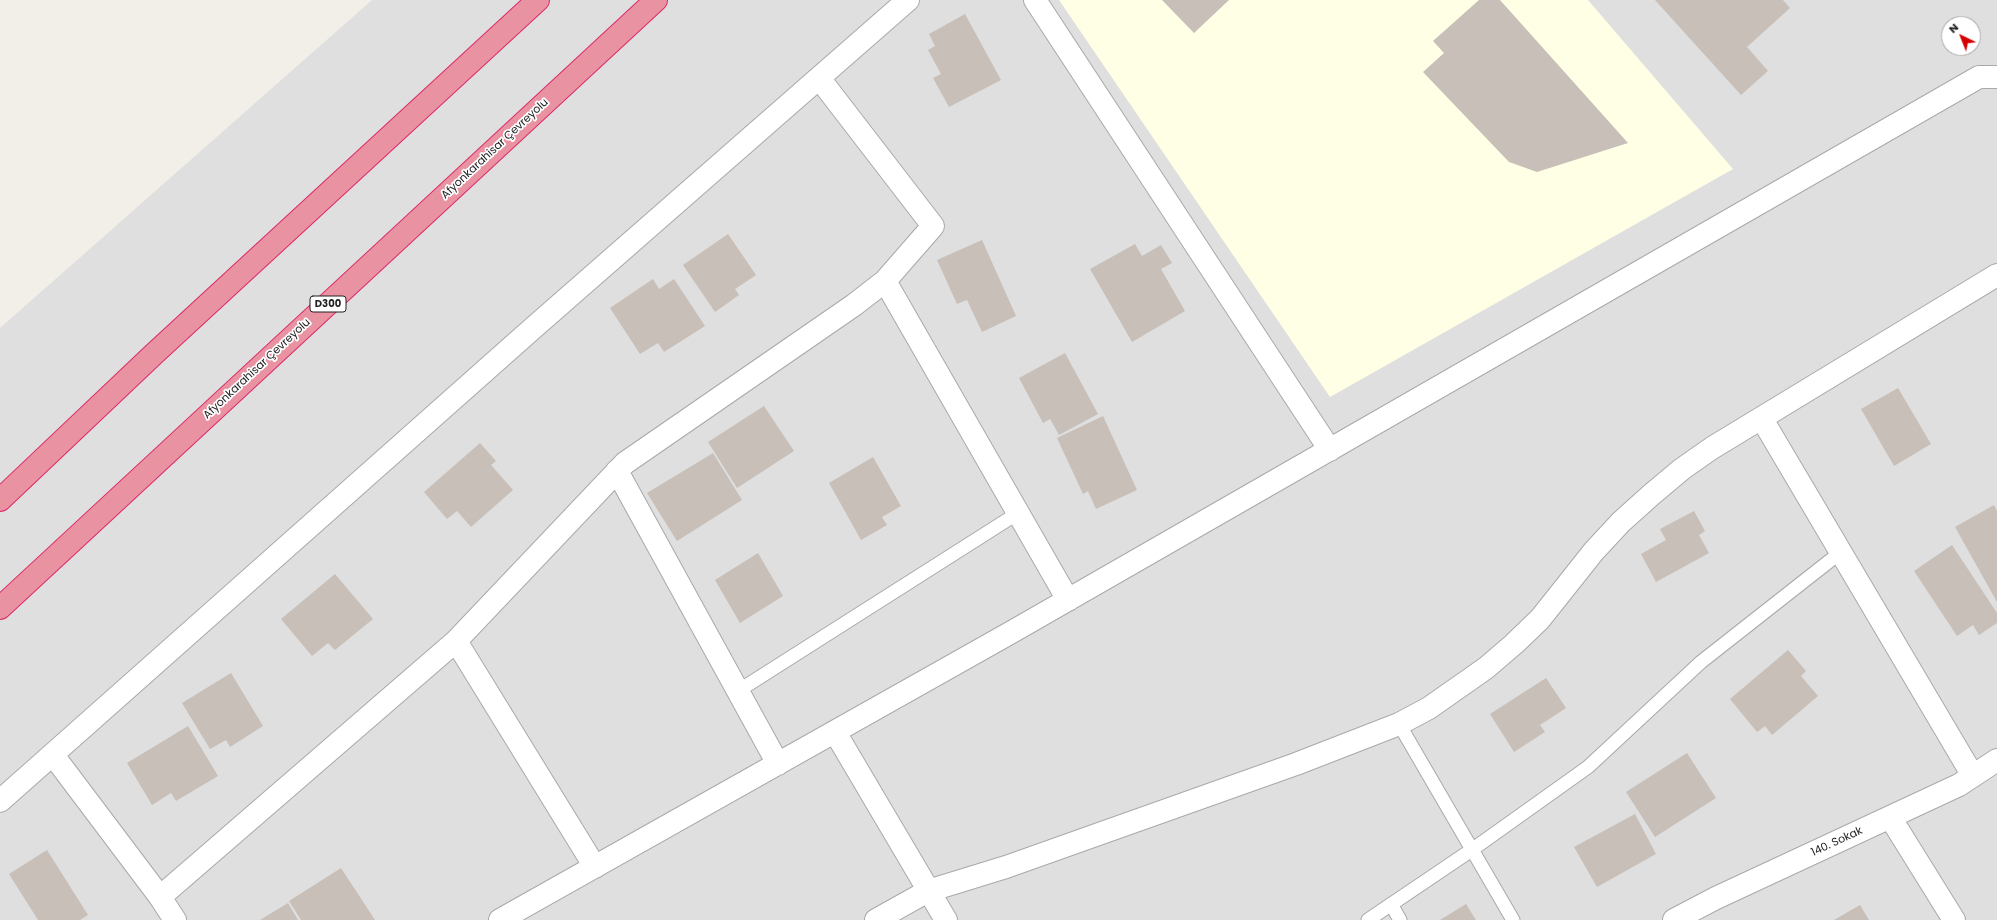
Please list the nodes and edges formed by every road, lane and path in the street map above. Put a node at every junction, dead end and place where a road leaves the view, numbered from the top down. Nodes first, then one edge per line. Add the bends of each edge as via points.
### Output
1 (538, 0) edge
2 (656, 0) edge
3 (908, 0) edge
4 (1035, 0) edge
5 (1997, 76) edge
6 (819, 78) junction
7 (1997, 275) edge
8 (885, 281) junction
9 (1762, 419) junction
10 (1330, 450) junction
11 (617, 471) junction
12 (0, 500) edge
13 (1018, 513) junction
14 (1841, 552) junction
15 (1068, 600) junction
16 (0, 608) edge
17 (456, 641) junction
18 (738, 691) junction
19 (1399, 724) junction
20 (835, 732) junction
21 (53, 755) junction
22 (1997, 760) edge
23 (778, 764) junction
24 (1973, 776) junction
25 (0, 802) edge
26 (1890, 817) junction
27 (1473, 850) junction
28 (595, 867) junction
29 (928, 891) junction
30 (160, 897) junction
31 (1391, 904) junction
32 (175, 920) edge
33 (500, 920) edge
34 (876, 920) edge
35 (946, 920) edge
36 (1368, 920) edge
37 (1400, 920) edge
38 (1513, 920) edge
39 (1674, 920) edge
40 (1954, 920) edge

1 - 12 highway via 155,353
2 - 16 highway, Afyonkarahisar Çevreyolu / D300
3 - 6 street
4 - 10 street
5 - 10 street via 1979,77
6 - 8 street via 933,226
6 - 21 street via 526,334
7 - 9 street
8 - 11 street
8 - 13 street
9 - 14 street
9 - 19 street via 1706,453 1651,494 1594,551 1540,619 1514,644 1458,689
10 - 15 street
11 - 17 street
11 - 18 street
13 - 15 street
13 - 18 lane
14 - 24 street
14 - 27 lane via 1701,662 1588,767
15 - 20 street
17 - 28 street
17 - 30 street
18 - 23 street
19 - 27 lane
19 - 29 street via 1296,764 1006,867
20 - 23 street
20 - 29 street
21 - 25 street
21 - 30 street
22 - 24 street, 140. Sokak
23 - 28 street
24 - 26 street, 140. Sokak
26 - 39 street, 140. Sokak
26 - 40 street
27 - 31 lane
27 - 38 lane
28 - 33 street
29 - 34 street
29 - 35 street
30 - 32 street
31 - 36 lane
31 - 37 lane

